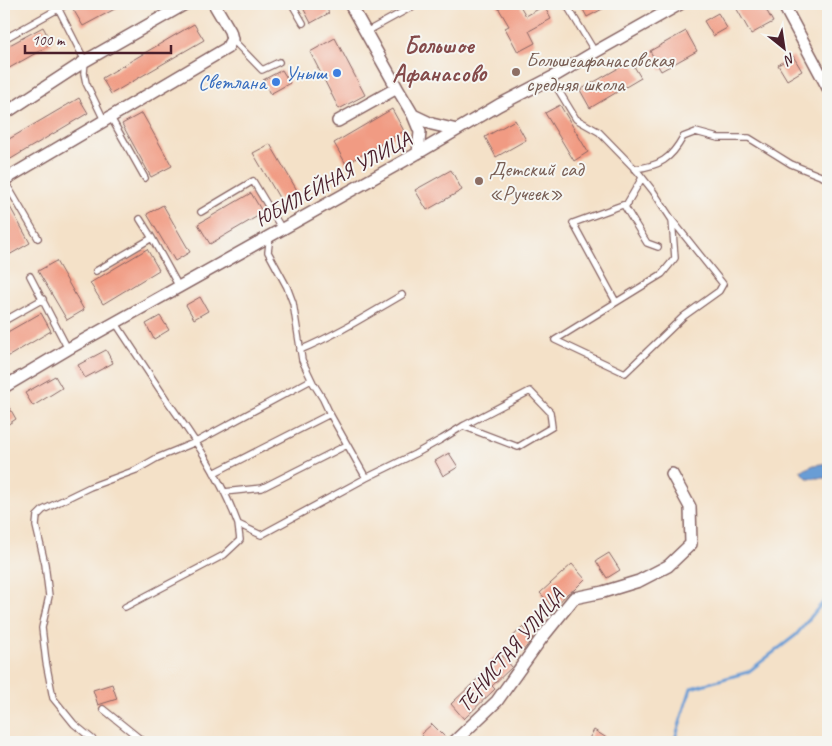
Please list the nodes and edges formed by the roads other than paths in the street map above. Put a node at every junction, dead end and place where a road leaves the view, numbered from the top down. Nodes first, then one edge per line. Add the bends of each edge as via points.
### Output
1 (67, 4) edge
2 (185, 4) edge
3 (214, 4) edge
4 (292, 4) edge
5 (350, 4) edge
6 (417, 4) edge
7 (566, 4) edge
8 (680, 4) edge
9 (783, 4) edge
10 (57, 6) edge
11 (303, 23) dead end
12 (366, 32) junction
13 (4, 39) edge
14 (232, 39) junction
15 (594, 52) junction
16 (85, 61) junction
17 (279, 62) dead end
18 (551, 78) junction
19 (397, 88) junction
20 (828, 88) edge
21 (4, 114) edge
22 (413, 115) junction
23 (107, 118) junction
24 (338, 121) dead end
25 (457, 130) junction
26 (418, 153) junction
27 (634, 169) junction
28 (145, 178) dead end
29 (642, 178) junction
30 (828, 179) edge
31 (4, 180) edge
32 (628, 203) junction
33 (201, 212) dead end
34 (140, 218) dead end
35 (672, 220) junction
36 (282, 229) junction
37 (270, 236) junction
38 (38, 238) dead end
39 (152, 238) junction
40 (658, 247) dead end
41 (96, 271) dead end
42 (30, 276) dead end
43 (179, 287) junction
44 (402, 295) dead end
45 (43, 299) junction
46 (616, 302) junction
47 (4, 321) edge
48 (115, 322) junction
49 (68, 349) junction
50 (300, 350) junction
51 (312, 380) junction
52 (4, 387) edge
53 (330, 414) junction
54 (463, 426) junction
55 (196, 442) junction
56 (347, 445) junction
57 (214, 473) junction
58 (672, 474) dead end
59 (366, 478) junction
60 (224, 492) junction
61 (238, 524) junction
62 (125, 607) dead end
63 (103, 709) dead end
64 (96, 742) edge
65 (144, 742) edge
66 (454, 742) edge

1 - 10 lane
2 - 16 street
3 - 14 street
4 - 11 lane
5 - 12 street
6 - 12 lane
7 - 15 lane
8 - 15 street, ЮБИЛЕЙНАЯ УЛИЦА
9 - 20 street
10 - 13 lane
10 - 16 lane
12 - 19 street
14 - 17 lane via 262,70
14 - 23 street via 227,48
15 - 18 street, ЮБИЛЕЙНАЯ УЛИЦА
16 - 21 street
16 - 23 lane via 86,83
18 - 25 street, ЮБИЛЕЙНАЯ УЛИЦА
18 - 27 lane via 576,119 599,132
19 - 22 street
19 - 24 street
22 - 25 street
22 - 26 street via 420,132
23 - 28 lane
23 - 31 street
25 - 26 street, ЮБИЛЕЙНАЯ УЛИЦА
26 - 36 street, ЮБИЛЕЙНАЯ УЛИЦА
27 - 29 lane
27 - 30 lane via 666,160 683,137 696,132 718,138 749,138 791,164
29 - 32 lane
29 - 35 lane
31 - 38 lane
32 - 40 lane via 625,207 647,243
32 - 46 lane via 573,222
33 - 36 lane via 253,181
34 - 39 lane
35 - 46 lane via 675,258 662,274
35 - 46 lane via 723,284 719,291 684,316 625,373 555,340
36 - 37 street, ЮБИЛЕЙНАЯ УЛИЦА
37 - 43 street, ЮБИЛЕЙНАЯ УЛИЦА
37 - 50 lane via 268,252 293,304
39 - 41 lane
39 - 43 lane
42 - 45 lane
43 - 48 street, ЮБИЛЕЙНАЯ УЛИЦА
44 - 50 lane
45 - 47 lane
45 - 49 lane
48 - 49 street, ЮБИЛЕЙНАЯ УЛИЦА
48 - 55 lane
49 - 52 street, ЮБИЛЕЙНАЯ УЛИЦА
50 - 51 lane
51 - 53 lane
51 - 55 lane
53 - 56 lane
53 - 57 lane
54 - 54 lane via 530,391 550,412 552,427 518,447
54 - 59 lane
55 - 57 lane
55 - 64 lane via 66,498 37,516 49,596 42,628 53,698 74,724
56 - 59 lane
56 - 60 lane via 262,488
57 - 60 lane
58 - 66 street, ТЕНИСТАЯ УЛИЦА via 690,507 691,544 668,566 639,581 574,598 496,701
59 - 61 lane via 261,534
60 - 61 lane
61 - 62 lane via 240,540 224,555
63 - 65 lane

